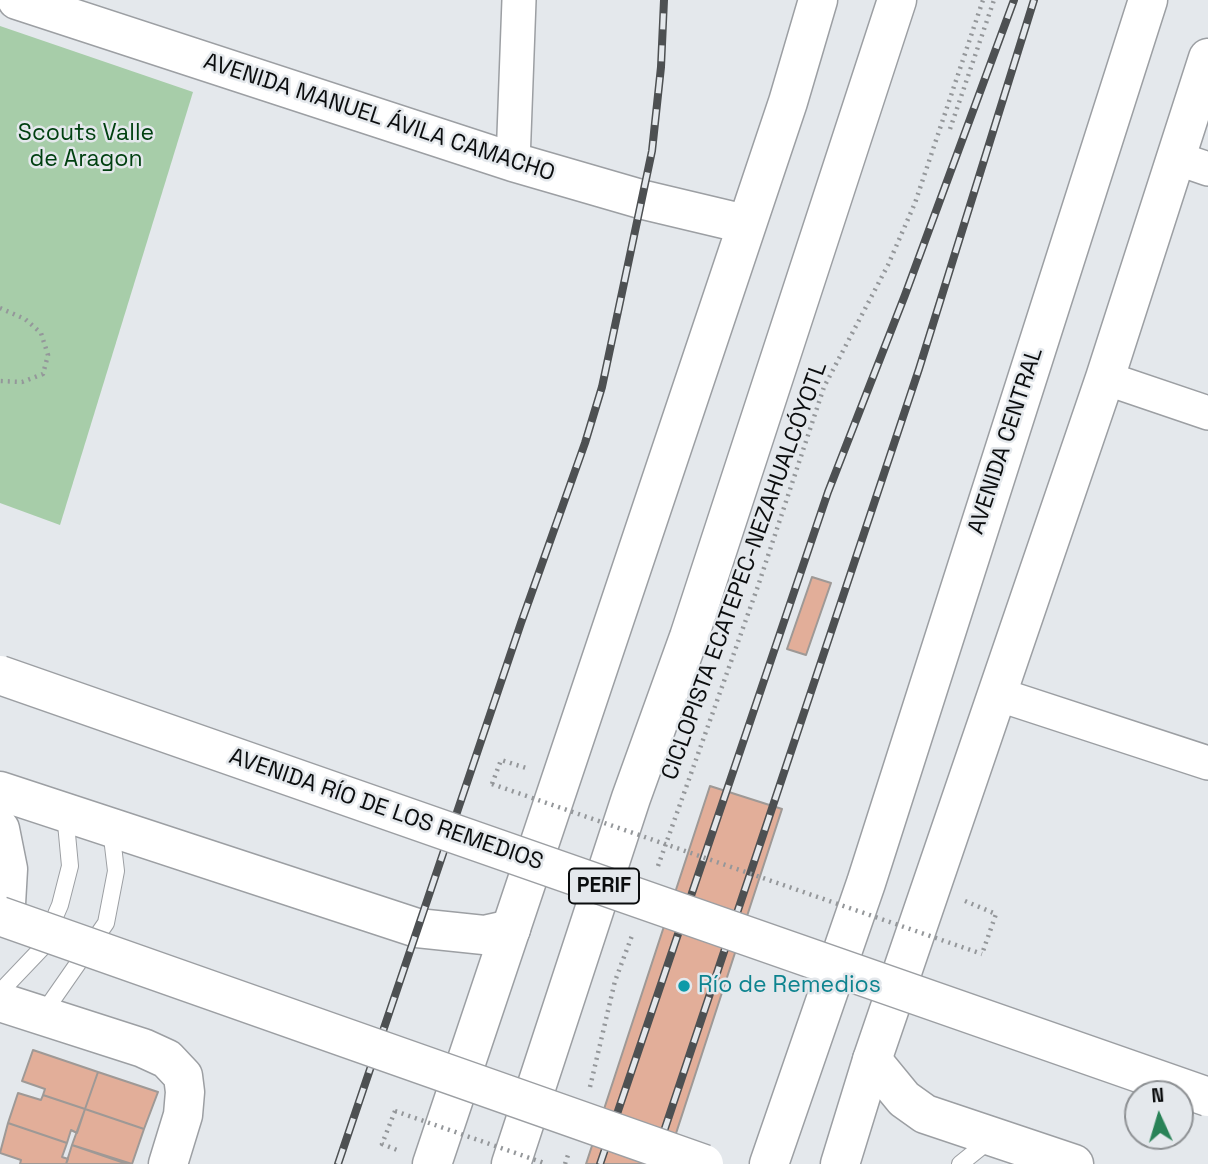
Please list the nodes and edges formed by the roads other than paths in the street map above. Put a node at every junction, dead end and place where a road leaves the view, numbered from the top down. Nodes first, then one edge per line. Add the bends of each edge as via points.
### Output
1 (17, 0) edge
2 (519, 0) edge
3 (789, 0) edge
4 (818, 0) edge
5 (897, 0) edge
6 (1148, 0) edge
7 (1208, 58) edge
8 (788, 102) junction
9 (1199, 119) edge
10 (513, 162) junction
11 (1192, 164) edge
12 (745, 223) junction
13 (1105, 378) junction
14 (1208, 413) edge
15 (0, 675) edge
16 (997, 694) junction
17 (1208, 763) edge
18 (0, 791) edge
19 (65, 810) junction
20 (110, 826) junction
21 (0, 829) edge
22 (0, 915) edge
23 (512, 929) junction
24 (0, 992) edge
25 (0, 1002) edge
26 (42, 1015) junction
27 (872, 1060) junction
28 (1208, 1097) edge
29 (993, 1138) junction
30 (1046, 1160) edge
31 (168, 1164) edge
32 (432, 1164) edge
33 (512, 1164) edge
34 (704, 1164) edge
35 (769, 1164) edge
36 (839, 1164) edge
37 (960, 1164) edge

1 - 10 main road, AVENIDA MANUEL ÁVILA CAMACHO
2 - 10 street
3 - 8 main road
4 - 8 main road
5 - 33 main road via 690,637 631,799
6 - 35 main road, AVENIDA CENTRAL via 866,883
7 - 9 main road
8 - 12 main road
9 - 11 main road
10 - 12 main road, AVENIDA MANUEL ÁVILA CAMACHO
11 - 13 main road
12 - 23 main road
13 - 14 street
13 - 16 main road
15 - 28 main road, AVENIDA RÍO DE LOS REMEDIOS / PERIF, bridge
16 - 17 street
16 - 27 main road
18 - 19 main road
19 - 20 main road
19 - 24 lane via 70,866 60,905 41,949
20 - 23 main road via 417,928 484,935
20 - 26 lane via 116,871 106,923
21 - 22 main road via 8,869 6,904
22 - 34 main road, bridge
23 - 32 main road
25 - 26 main road
26 - 31 main road via 143,1048 167,1059 183,1076 183,1115
27 - 29 main road via 904,1099 925,1114
27 - 36 main road
29 - 30 main road
29 - 37 lane

